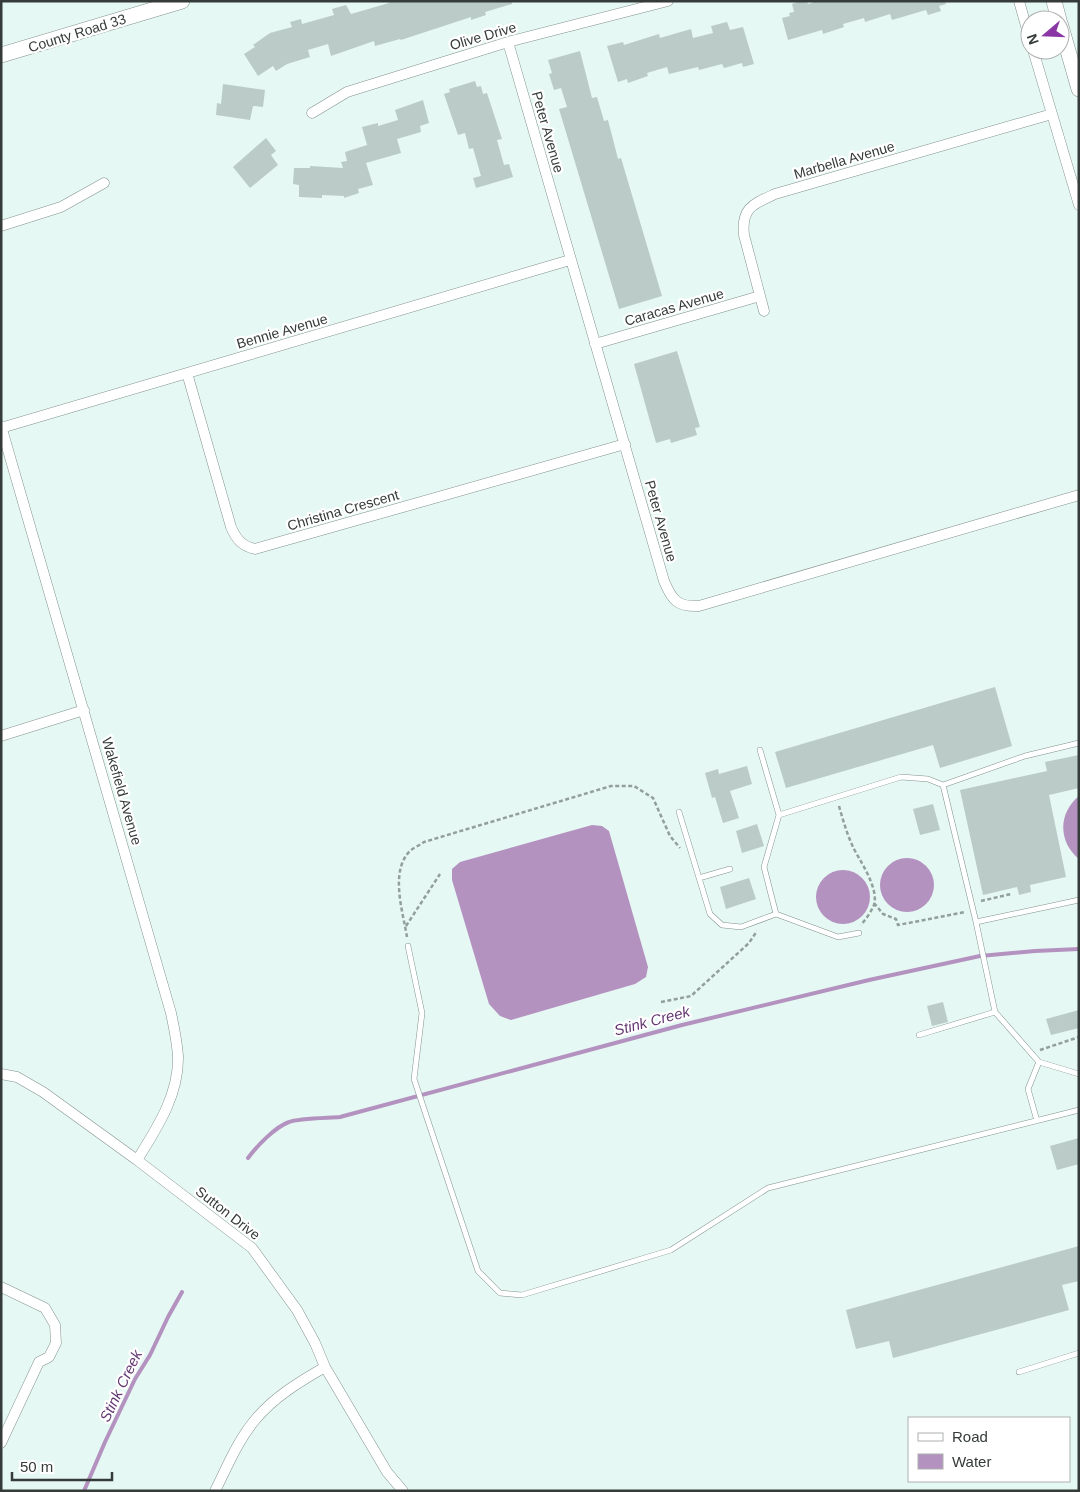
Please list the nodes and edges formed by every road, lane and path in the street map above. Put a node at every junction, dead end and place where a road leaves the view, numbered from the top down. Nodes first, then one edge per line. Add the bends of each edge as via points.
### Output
1 (182, 1) edge
2 (668, 1) edge
3 (508, 42) junction
4 (1, 55) edge
5 (1070, 57) edge
6 (1036, 60) edge
7 (1079, 89) edge
8 (312, 113) dead end
9 (1052, 114) junction
10 (104, 183) dead end
11 (1079, 205) edge
12 (1, 226) edge
13 (570, 260) junction
14 (760, 296) junction
15 (764, 311) dead end
16 (594, 344) junction
17 (187, 374) junction
18 (1, 427) edge
19 (625, 444) junction
20 (1079, 494) edge
21 (84, 710) junction
22 (1, 736) edge
23 (1079, 743) edge
24 (760, 750) dead end
25 (944, 785) junction
26 (836, 798) junction
27 (679, 812) dead end
28 (779, 815) junction
29 (690, 847) junction
30 (730, 869) dead end
31 (440, 874) dead end
32 (699, 878) junction
33 (1011, 894) dead end
34 (1079, 900) edge
35 (874, 903) junction
36 (972, 903) junction
37 (973, 910) junction
38 (776, 914) junction
39 (754, 922) junction
40 (976, 922) junction
41 (405, 927) junction
42 (856, 934) joint
43 (408, 946) joint
44 (661, 1002) dead end
45 (995, 1012) junction
46 (919, 1035) dead end
47 (1079, 1037) edge
48 (1031, 1053) junction
49 (1039, 1062) junction
50 (1, 1074) edge
51 (1079, 1074) edge
52 (1079, 1110) edge
53 (1037, 1121) junction
54 (137, 1160) junction
55 (1, 1287) edge
56 (1079, 1353) edge
57 (325, 1367) junction
58 (1019, 1372) dead end
59 (1, 1443) edge
60 (215, 1491) edge
61 (403, 1491) edge

1 - 4 main road, County Road 33
2 - 3 street, Olive Drive
3 - 8 street, Olive Drive via 347,92
3 - 13 street, Peter Avenue
5 - 7 main road
6 - 9 street
9 - 11 street
9 - 14 street, Marbella Avenue via 775,194 757,202 747,211 742,222
10 - 12 street via 61,207
13 - 16 street, Peter Avenue
13 - 17 street, Bennie Avenue
14 - 15 street, Marbella Avenue
14 - 16 street, Caracas Avenue
16 - 19 street, Peter Avenue
17 - 18 street, Bennie Avenue
17 - 19 street, Christina Crescent via 231,527 241,543 255,549
18 - 21 street, Wakefield Avenue
19 - 20 street, Peter Avenue via 664,581 674,599 688,607
21 - 22 street
21 - 54 street, Wakefield Avenue via 171,1013 177,1049 171,1101
23 - 25 lane via 1025,756
24 - 28 lane
25 - 26 lane via 928,779 901,777
25 - 36 lane
26 - 28 lane
26 - 35 path via 853,847 872,886
27 - 29 lane
28 - 38 lane via 764,867
29 - 32 lane
29 - 41 path via 681,849 670,836 653,798 634,786 611,786 424,842 410,851 399,871
30 - 32 lane
31 - 41 path
32 - 39 lane via 710,914 722,926 741,927
33 - 36 path
34 - 40 lane
35 - 37 path via 883,914 896,919 898,925
35 - 42 path
36 - 37 lane
37 - 40 lane
38 - 39 lane
38 - 42 lane via 838,937
39 - 44 path via 757,932 748,943 691,996
40 - 45 lane
41 - 43 path
43 - 53 lane via 422,1013 414,1079 478,1271 500,1293 522,1295 671,1250 768,1188
45 - 46 lane
45 - 48 lane
47 - 48 path
48 - 49 lane
49 - 51 lane
49 - 53 lane via 1028,1089
50 - 54 street, Sutton Drive via 30,1083
52 - 53 lane
54 - 57 street, Sutton Drive via 252,1248 297,1310
55 - 59 street via 45,1308 55,1325 56,1343 49,1357 39,1362
56 - 58 lane
57 - 60 street via 269,1405 237,1447
57 - 61 street, Sutton Drive via 387,1472

